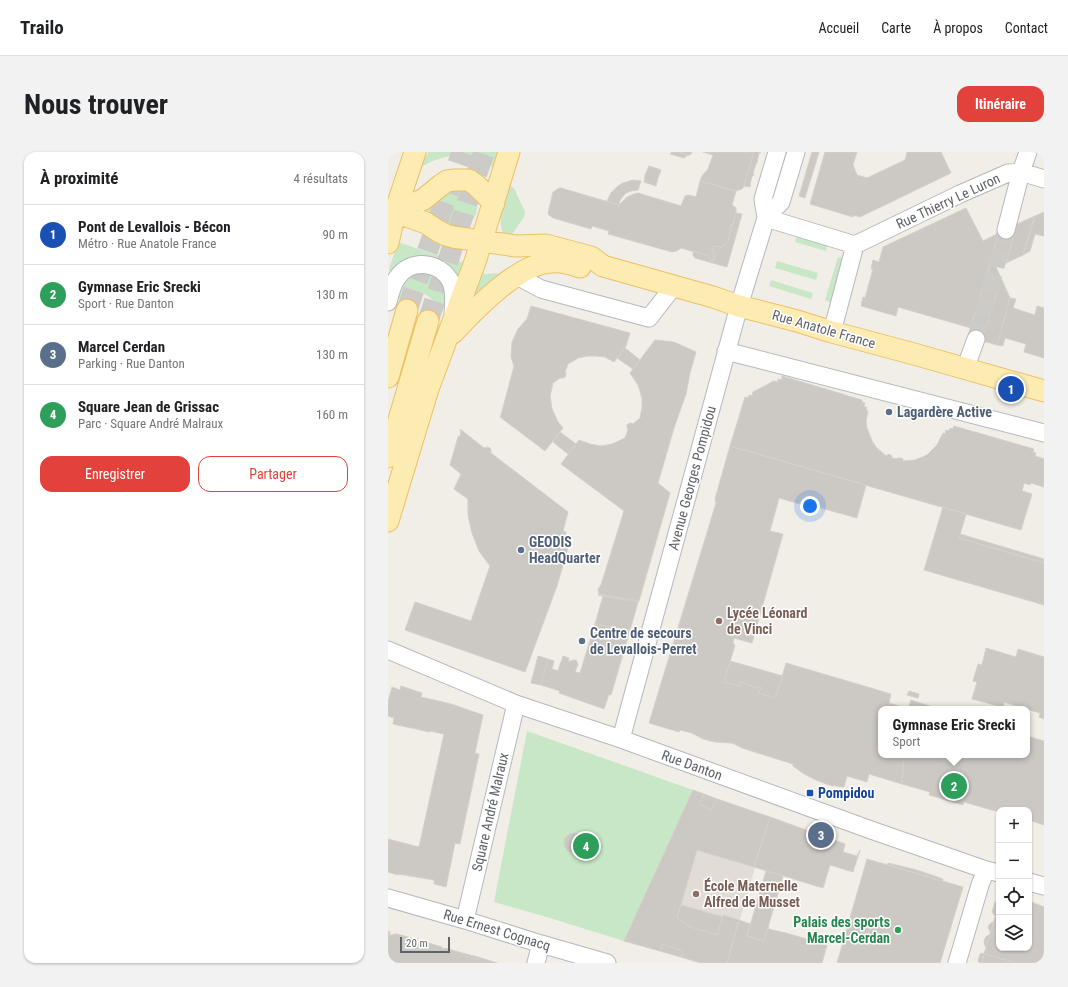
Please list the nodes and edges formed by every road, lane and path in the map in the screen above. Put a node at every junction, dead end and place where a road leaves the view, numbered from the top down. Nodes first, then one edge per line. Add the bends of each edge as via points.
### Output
1 (415, 152) edge
2 (508, 152) edge
3 (777, 152) edge
4 (796, 152) edge
5 (1028, 152) edge
6 (1022, 172) junction
7 (1044, 179) edge
8 (494, 203) junction
9 (391, 212) edge
10 (766, 218) junction
11 (1006, 230) tunnel mouth
12 (482, 242) junction
13 (388, 243) edge
14 (854, 245) junction
15 (603, 266) junction
16 (517, 276) junction
17 (674, 286) junction
18 (388, 302) edge
19 (739, 306) junction
20 (407, 310) tunnel mouth
21 (428, 321) tunnel mouth
22 (832, 332) junction
23 (448, 333) junction
24 (976, 338) tunnel mouth
25 (726, 351) junction
26 (965, 369) junction
27 (388, 377) edge
28 (1044, 392) edge
29 (1044, 433) edge
30 (388, 457) edge
31 (388, 521) edge
32 (388, 650) edge
33 (516, 704) junction
34 (621, 740) junction
35 (992, 872) edge
36 (1032, 883) edge
37 (1044, 886) edge
38 (388, 898) edge
39 (465, 920) junction
40 (541, 944) junction
41 (536, 963) edge
42 (607, 963) edge
43 (957, 963) edge

1 - 9 main road
2 - 8 main road
3 - 10 street, Avenue Georges Pompidou via 763,199
4 - 10 street, Avenue Georges Pompidou via 780,202
5 - 6 street
6 - 7 street, Rue Thierry Le Luron
6 - 11 street
6 - 14 street, Rue Thierry Le Luron via 1008,173
8 - 9 main road via 476,184 468,180 455,180 447,181 424,198
8 - 12 main road
9 - 12 main road via 426,223 446,235
9 - 13 main road
10 - 14 street
10 - 19 street, Avenue Georges Pompidou
12 - 15 main road via 516,246 546,245 591,257
12 - 23 main road
14 - 22 street
15 - 16 main road via 585,268 567,263 543,263
15 - 17 main road, Rue Anatole France
16 - 17 street via 541,289 649,318
16 - 23 main road via 503,284
17 - 19 main road, Rue Anatole France
18 - 23 street via 396,278 406,269 426,264 437,268 446,276 452,287 454,300
19 - 22 main road, Rue Anatole France
19 - 25 street, Avenue Georges Pompidou
20 - 27 main road
21 - 30 main road
22 - 26 main road, Rue Anatole France
23 - 31 main road via 428,388
24 - 26 street
25 - 29 street
25 - 34 street, Avenue Georges Pompidou
26 - 28 main road, Rue Anatole France
32 - 33 street, Rue Danton
33 - 34 street, Rue Danton
33 - 39 street, Square André Malraux
34 - 35 street, Rue Danton
35 - 43 street via 980,885
36 - 37 street
38 - 39 street, Rue Ernest Cognacq
39 - 40 street, Rue Ernest Cognacq
40 - 41 street
40 - 42 street, Rue Ernest Cognacq

